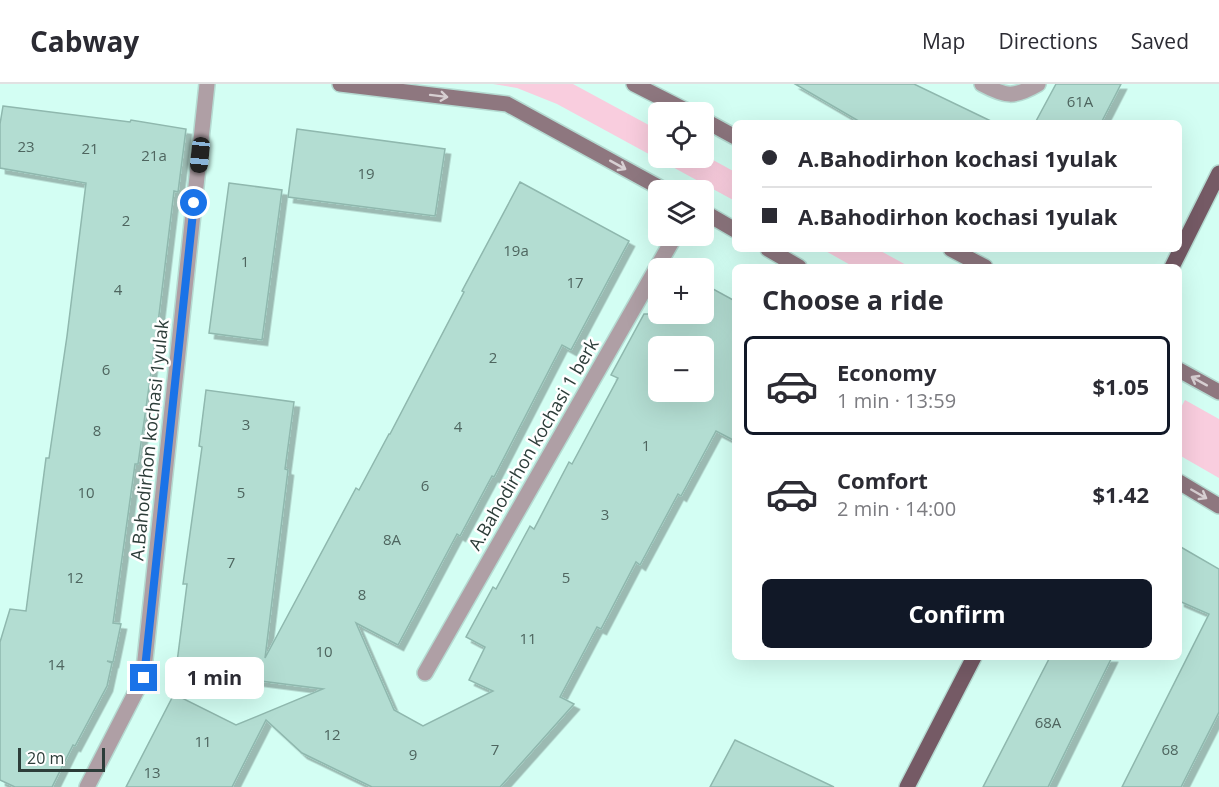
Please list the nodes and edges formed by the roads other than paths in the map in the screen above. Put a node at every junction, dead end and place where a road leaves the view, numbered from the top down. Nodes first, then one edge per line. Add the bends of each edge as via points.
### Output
1 (207, 84) edge
2 (340, 84) edge
3 (634, 84) edge
4 (982, 84) edge
5 (1038, 84) edge
6 (669, 102) edge
7 (714, 125) edge
8 (732, 135) edge
9 (1219, 173) edge
10 (648, 181) edge
11 (714, 218) edge
12 (732, 228) edge
13 (669, 246) edge
14 (1182, 247) edge
15 (773, 252) edge
16 (957, 252) edge
17 (794, 264) edge
18 (979, 264) edge
19 (1182, 372) edge
20 (1219, 392) edge
21 (1182, 484) edge
22 (1219, 506) edge
23 (972, 660) edge
24 (425, 673) dead end
25 (87, 787) edge
26 (907, 787) edge

1 - 25 street, A.Bahodirhon kochasi 1yulak via 144,678
2 -> 10 main road via 507,104
3 - 6 main road
4 - 5 street via 1000,94 1022,93
7 - 8 main road
9 - 14 main road
11 - 12 main road
13 - 24 street, A.Bahodirhon kochasi 1 berk
15 - 17 main road
16 - 18 main road
20 -> 19 main road
21 -> 22 main road
23 - 26 main road

